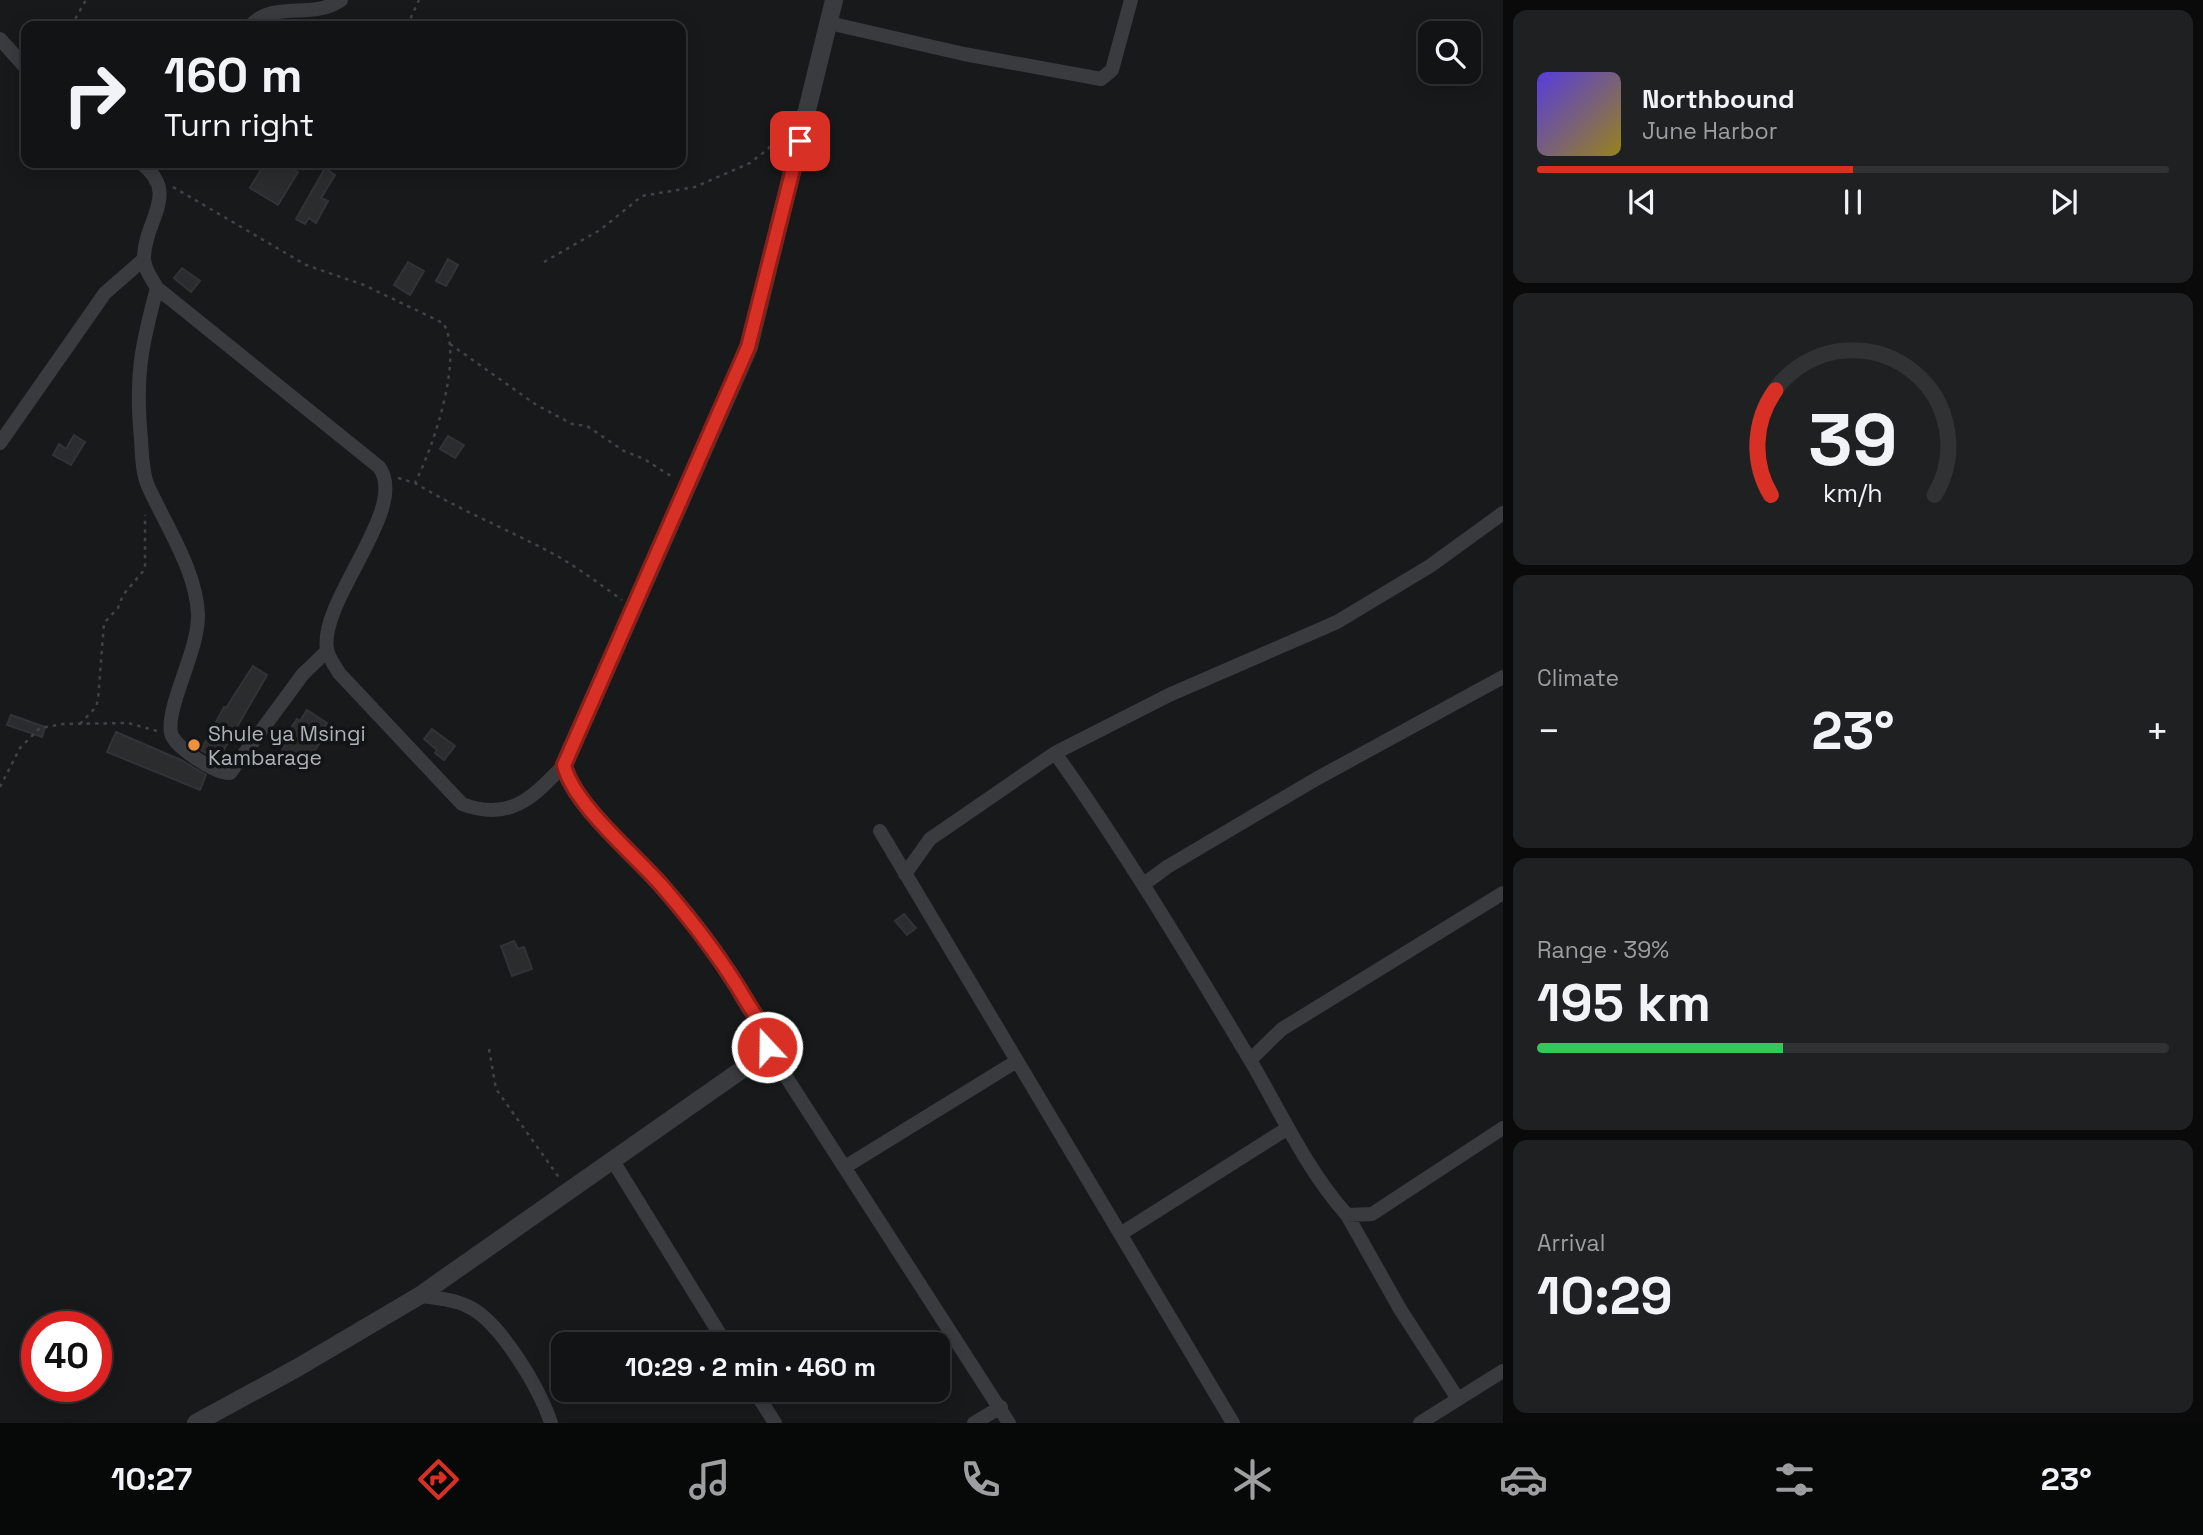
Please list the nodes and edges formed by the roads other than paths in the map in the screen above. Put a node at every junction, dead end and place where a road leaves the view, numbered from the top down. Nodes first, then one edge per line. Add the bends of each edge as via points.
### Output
1 (341, 0) edge
2 (834, 0) edge
3 (1130, 0) edge
4 (255, 21) edge
5 (829, 23) junction
6 (0, 39) edge
7 (21, 62) edge
8 (153, 169) edge
9 (144, 258) junction
10 (157, 288) junction
11 (0, 443) edge
12 (1503, 513) edge
13 (327, 651) junction
14 (1503, 677) edge
15 (1055, 754) junction
16 (564, 765) junction
17 (880, 831) dead end
18 (905, 874) junction
19 (1144, 884) junction
20 (1503, 893) edge
21 (767, 1047) junction
22 (1250, 1060) junction
23 (1017, 1061) junction
24 (1503, 1128) edge
25 (1288, 1129) junction
26 (613, 1161) junction
27 (845, 1167) junction
28 (1347, 1215) junction
29 (1122, 1233) junction
30 (419, 1296) junction
31 (719, 1332) edge
32 (1503, 1371) edge
33 (1458, 1399) junction
34 (762, 1402) edge
35 (1001, 1408) junction
36 (196, 1423) edge
37 (551, 1423) edge
38 (775, 1423) edge
39 (974, 1423) edge
40 (1009, 1423) edge
41 (1233, 1423) edge
42 (1420, 1423) edge

1 - 4 street via 327,6 277,7
2 - 5 street
3 - 5 street via 1112,69 1101,79
5 - 16 street via 748,347
6 - 7 street
8 - 9 street via 159,205
9 - 10 street
9 - 11 street via 105,293
10 - 13 street via 385,474 387,489 372,536 334,614 327,632
10 - 13 street via 140,348 137,380 143,461 147,484 183,563 198,614 197,634 174,711 173,737 192,756 230,773 303,674
12 - 15 street via 1430,566 1337,622 1169,695
13 - 16 street via 339,673 462,804 482,811 503,811 520,804
14 - 19 street via 1317,779
15 - 18 street via 930,839
15 - 19 street
16 - 21 street via 581,798 661,885 729,972 765,1034
17 - 18 street
18 - 23 street
19 - 22 street
20 - 22 street via 1282,1029
21 - 26 street via 761,1058
21 - 27 street
22 - 25 street
23 - 27 street
23 - 29 street
24 - 28 street via 1372,1214
25 - 28 street
25 - 29 street
26 - 30 street
26 - 31 street
27 - 35 street
28 - 33 street
29 - 41 street
30 - 36 street
30 - 37 street via 466,1305 485,1316 538,1392
32 - 33 street
33 - 42 street
34 - 38 street
35 - 39 street
35 - 40 street

